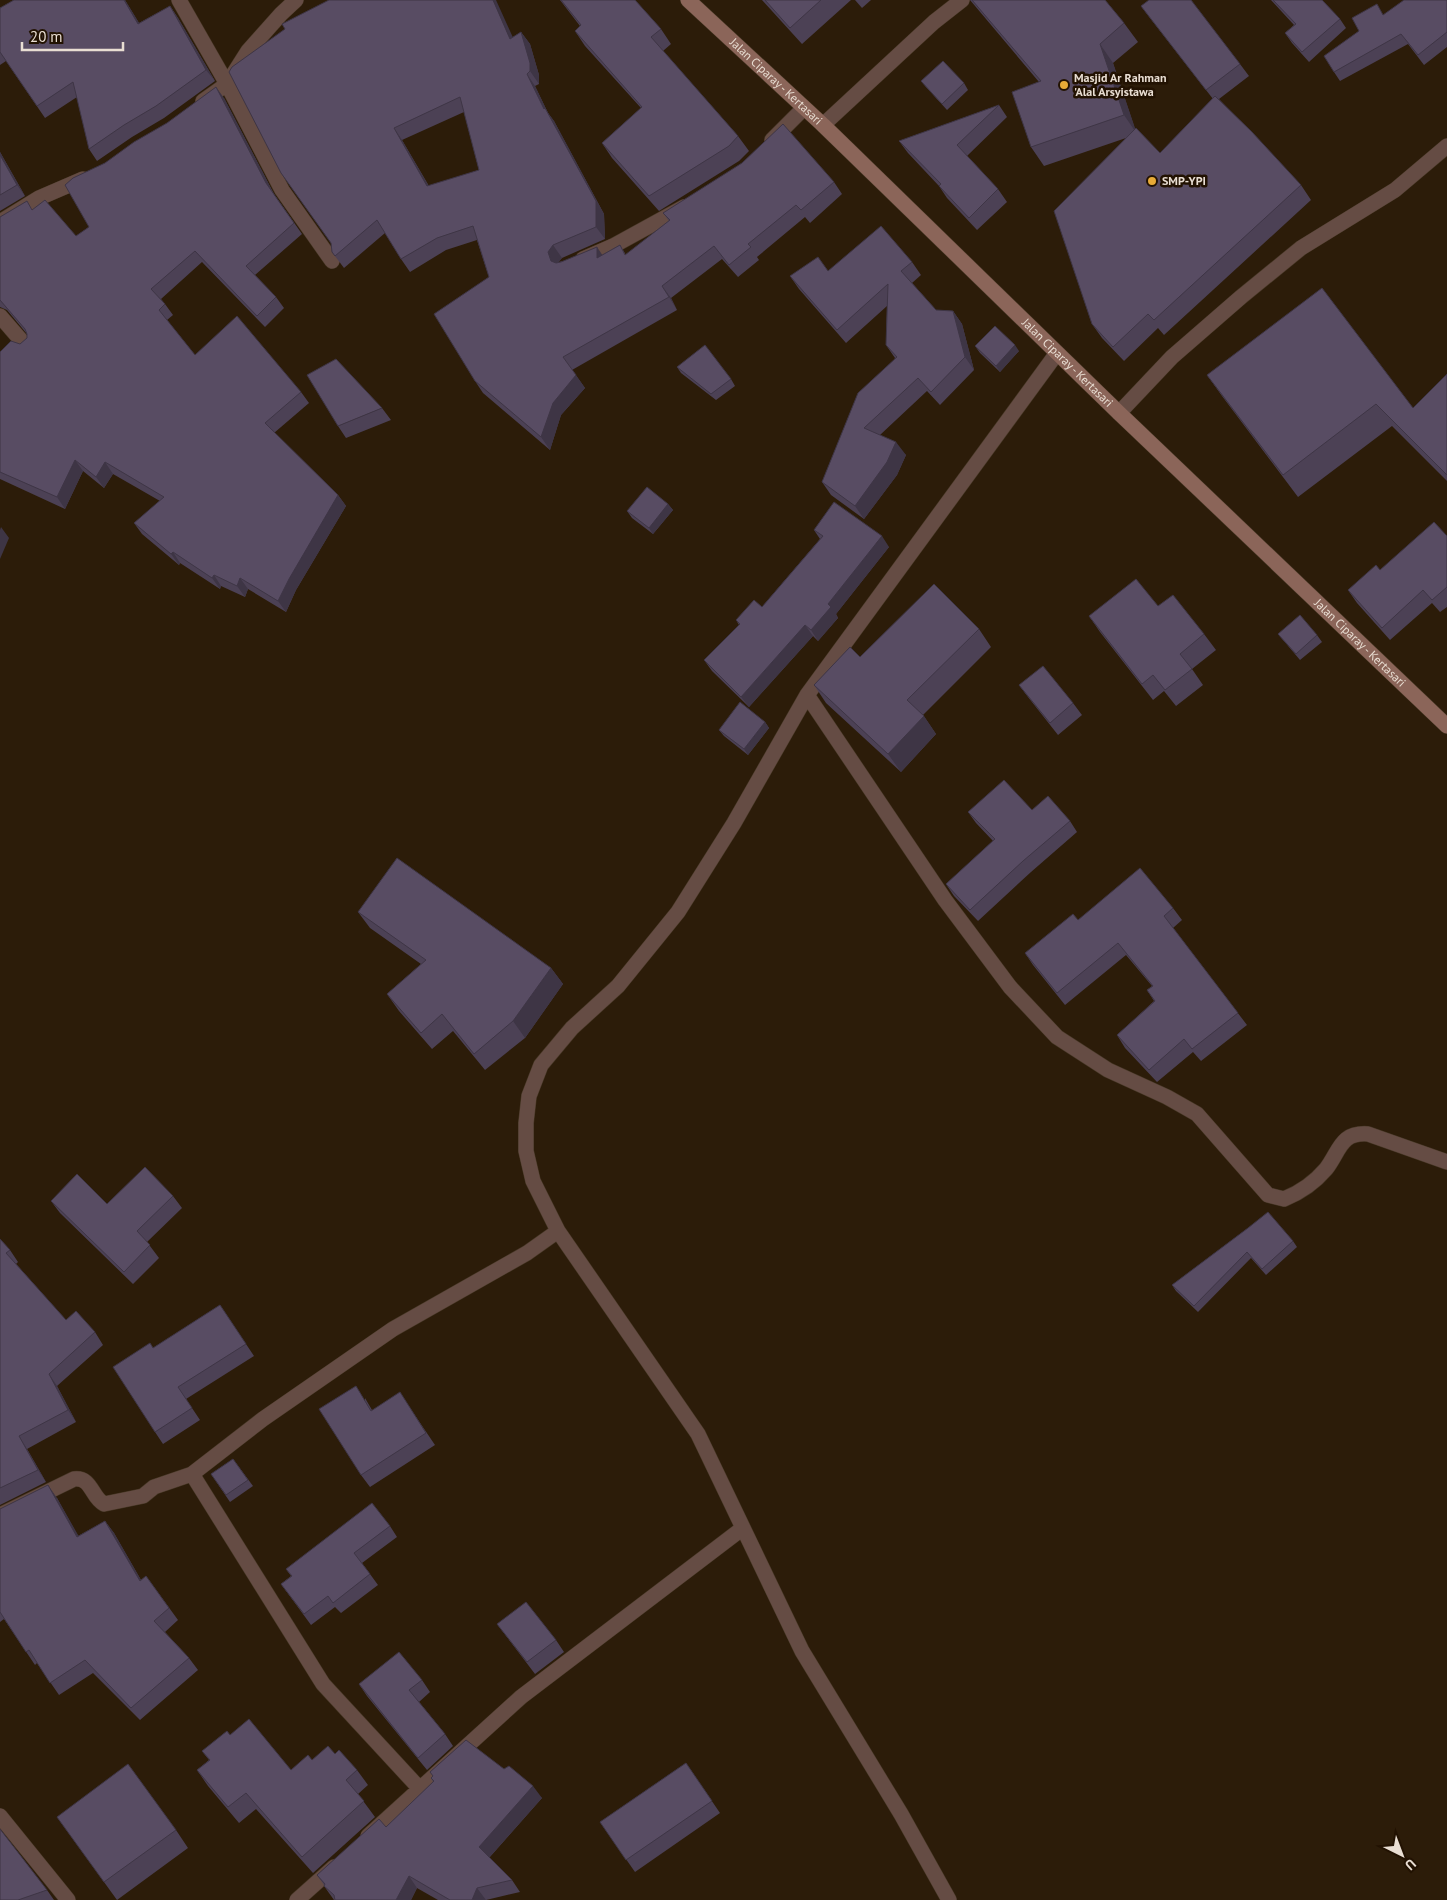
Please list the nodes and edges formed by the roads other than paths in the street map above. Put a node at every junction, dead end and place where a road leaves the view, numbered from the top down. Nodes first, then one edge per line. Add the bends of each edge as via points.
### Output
1 (179, 0) edge
2 (296, 0) edge
3 (688, 0) edge
4 (962, 0) edge
5 (227, 84) junction
6 (804, 108) junction
7 (190, 111) edge
8 (823, 125) junction
9 (1447, 146) edge
10 (765, 148) edge
11 (99, 171) edge
12 (698, 199) edge
13 (0, 222) edge
14 (332, 261) edge
15 (566, 266) edge
16 (0, 316) edge
17 (26, 346) edge
18 (1057, 353) junction
19 (1119, 413) junction
20 (807, 695) junction
21 (1447, 726) edge
22 (1447, 1162) edge
23 (558, 1231) junction
24 (192, 1474) junction
25 (0, 1515) edge
26 (743, 1528) junction
27 (420, 1789) junction
28 (0, 1816) edge
29 (68, 1900) edge
30 (298, 1900) edge
31 (949, 1900) edge

1 - 5 street
2 - 5 street via 248,51
3 - 6 main road, Jalan Ciparay - Kertasari
4 - 8 street
5 - 7 street
5 - 14 street via 282,190
6 - 8 main road, Jalan Ciparay - Kertasari
6 - 10 street
8 - 18 main road, Jalan Ciparay - Kertasari
9 - 19 street via 1396,190 1302,248 1172,357
11 - 13 street via 39,198
12 - 15 street via 613,246
16 - 17 street
18 - 19 main road, Jalan Ciparay - Kertasari
18 - 20 street
19 - 21 main road, Jalan Ciparay - Kertasari
20 - 22 street via 1010,988 1056,1037 1108,1070 1197,1114 1268,1194 1284,1199 1305,1188 1325,1169 1343,1141 1359,1133
20 - 23 street via 734,823 678,912 618,986 572,1028 541,1065 529,1096 526,1151 534,1181
23 - 24 street via 527,1253 394,1329 263,1419
23 - 26 street via 698,1434
24 - 25 street via 154,1487 143,1496 104,1504 98,1501 87,1482 74,1479
24 - 27 street via 323,1684
26 - 27 street via 521,1696
26 - 31 street via 802,1651
27 - 30 street
28 - 29 street

